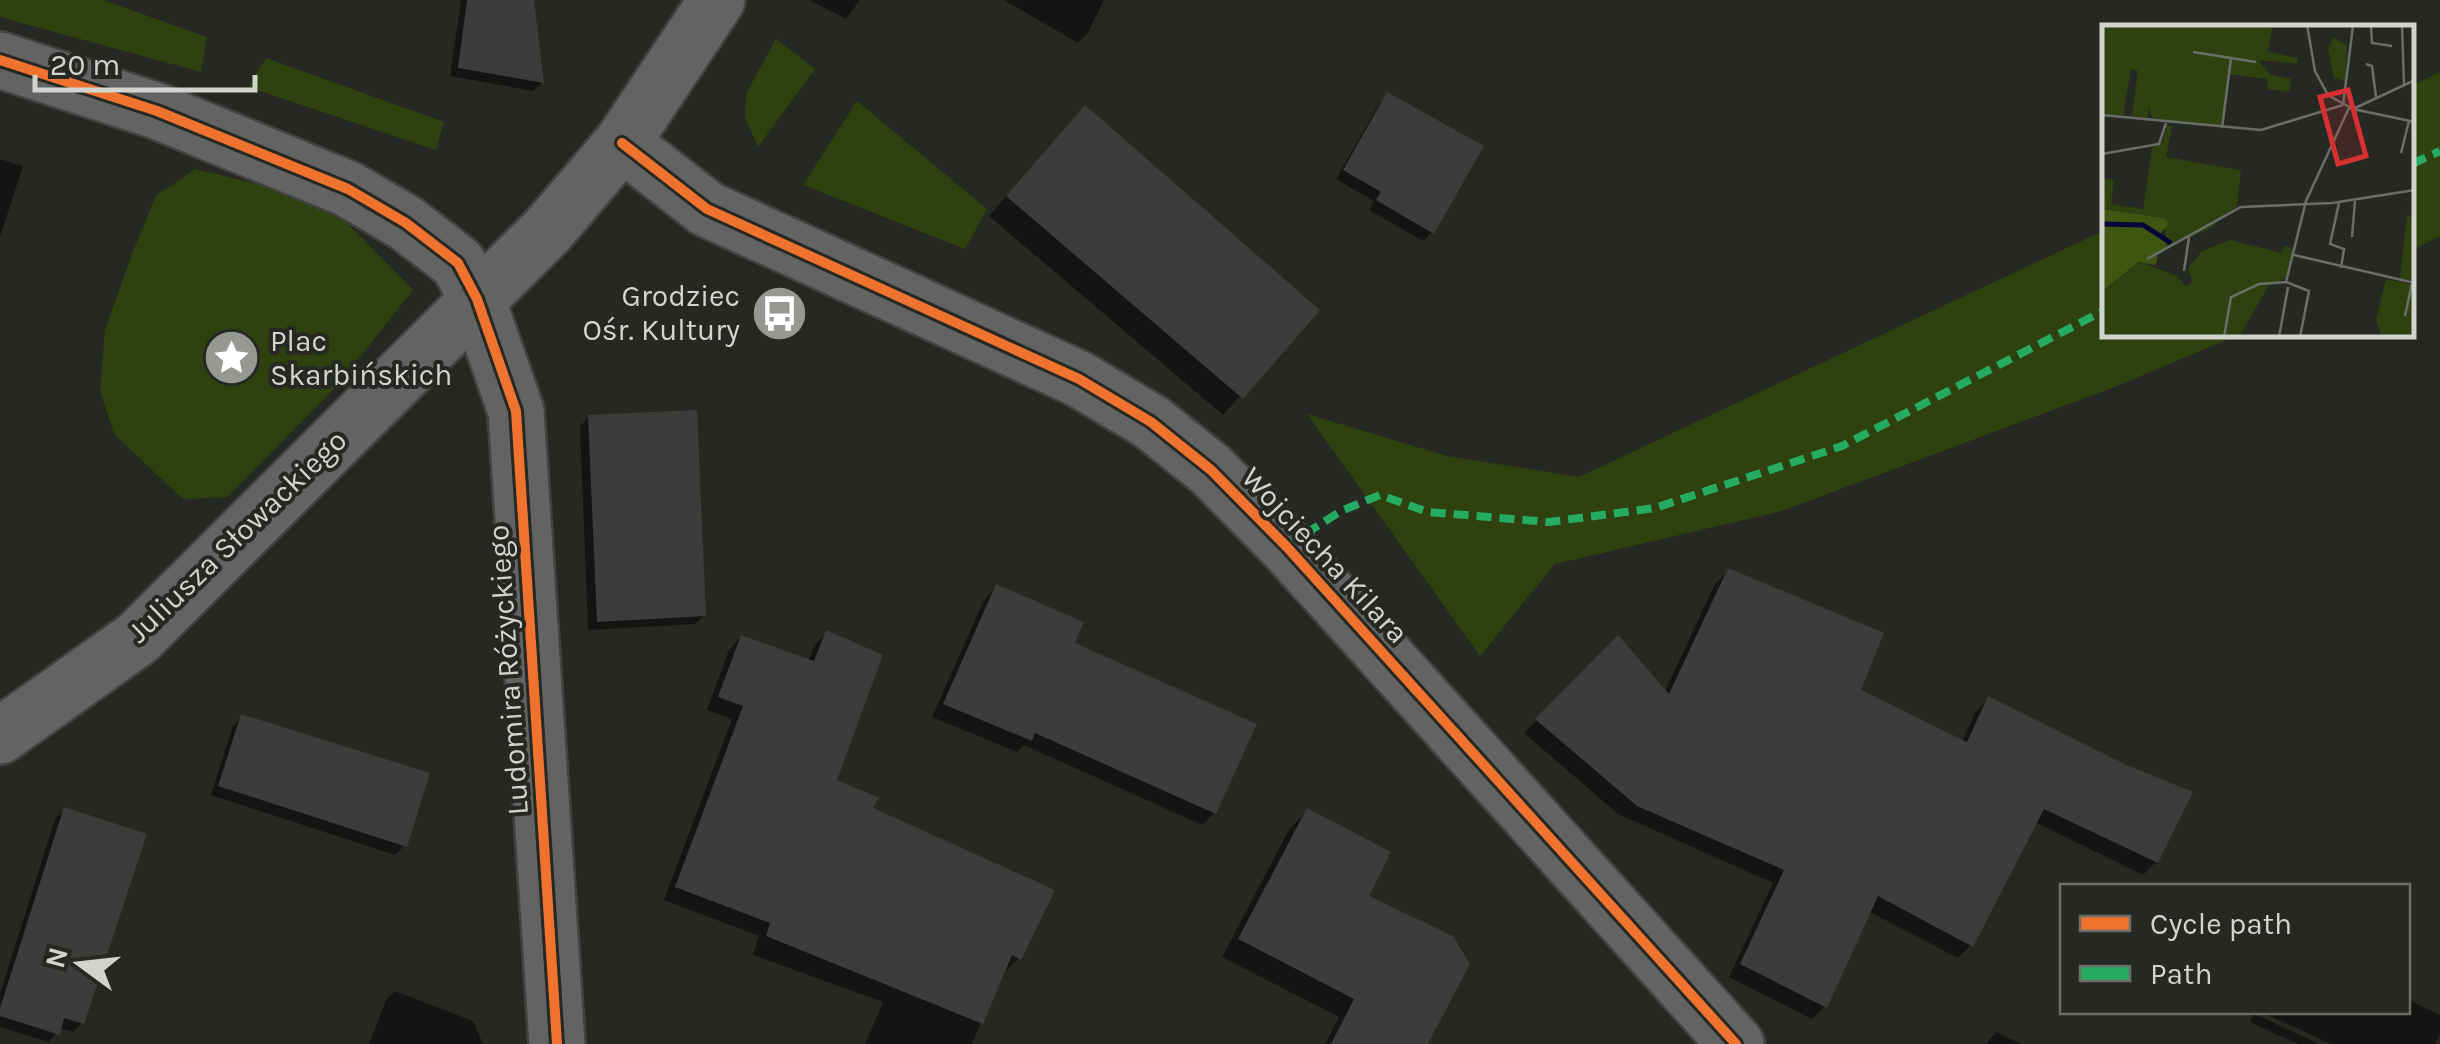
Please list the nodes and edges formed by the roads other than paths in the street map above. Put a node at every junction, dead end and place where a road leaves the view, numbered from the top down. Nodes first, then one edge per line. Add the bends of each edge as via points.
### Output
1 (715, 1) edge
2 (0, 60) edge
3 (622, 143) junction
4 (477, 300) junction
5 (0, 736) edge
6 (557, 1044) edge
7 (1736, 1044) edge

1 - 3 street, Juliusza Słowackiego
2 - 4 street, Ludomira Różyckiego via 157,111 348,189 458,262
3 - 4 street, Juliusza Słowackiego
3 - 7 street, Wojciecha Kilara via 707,209 1079,378 1151,422 1211,470
4 - 5 street, Juliusza Słowackiego via 138,638
4 - 6 street, Ludomira Różyckiego via 516,411

